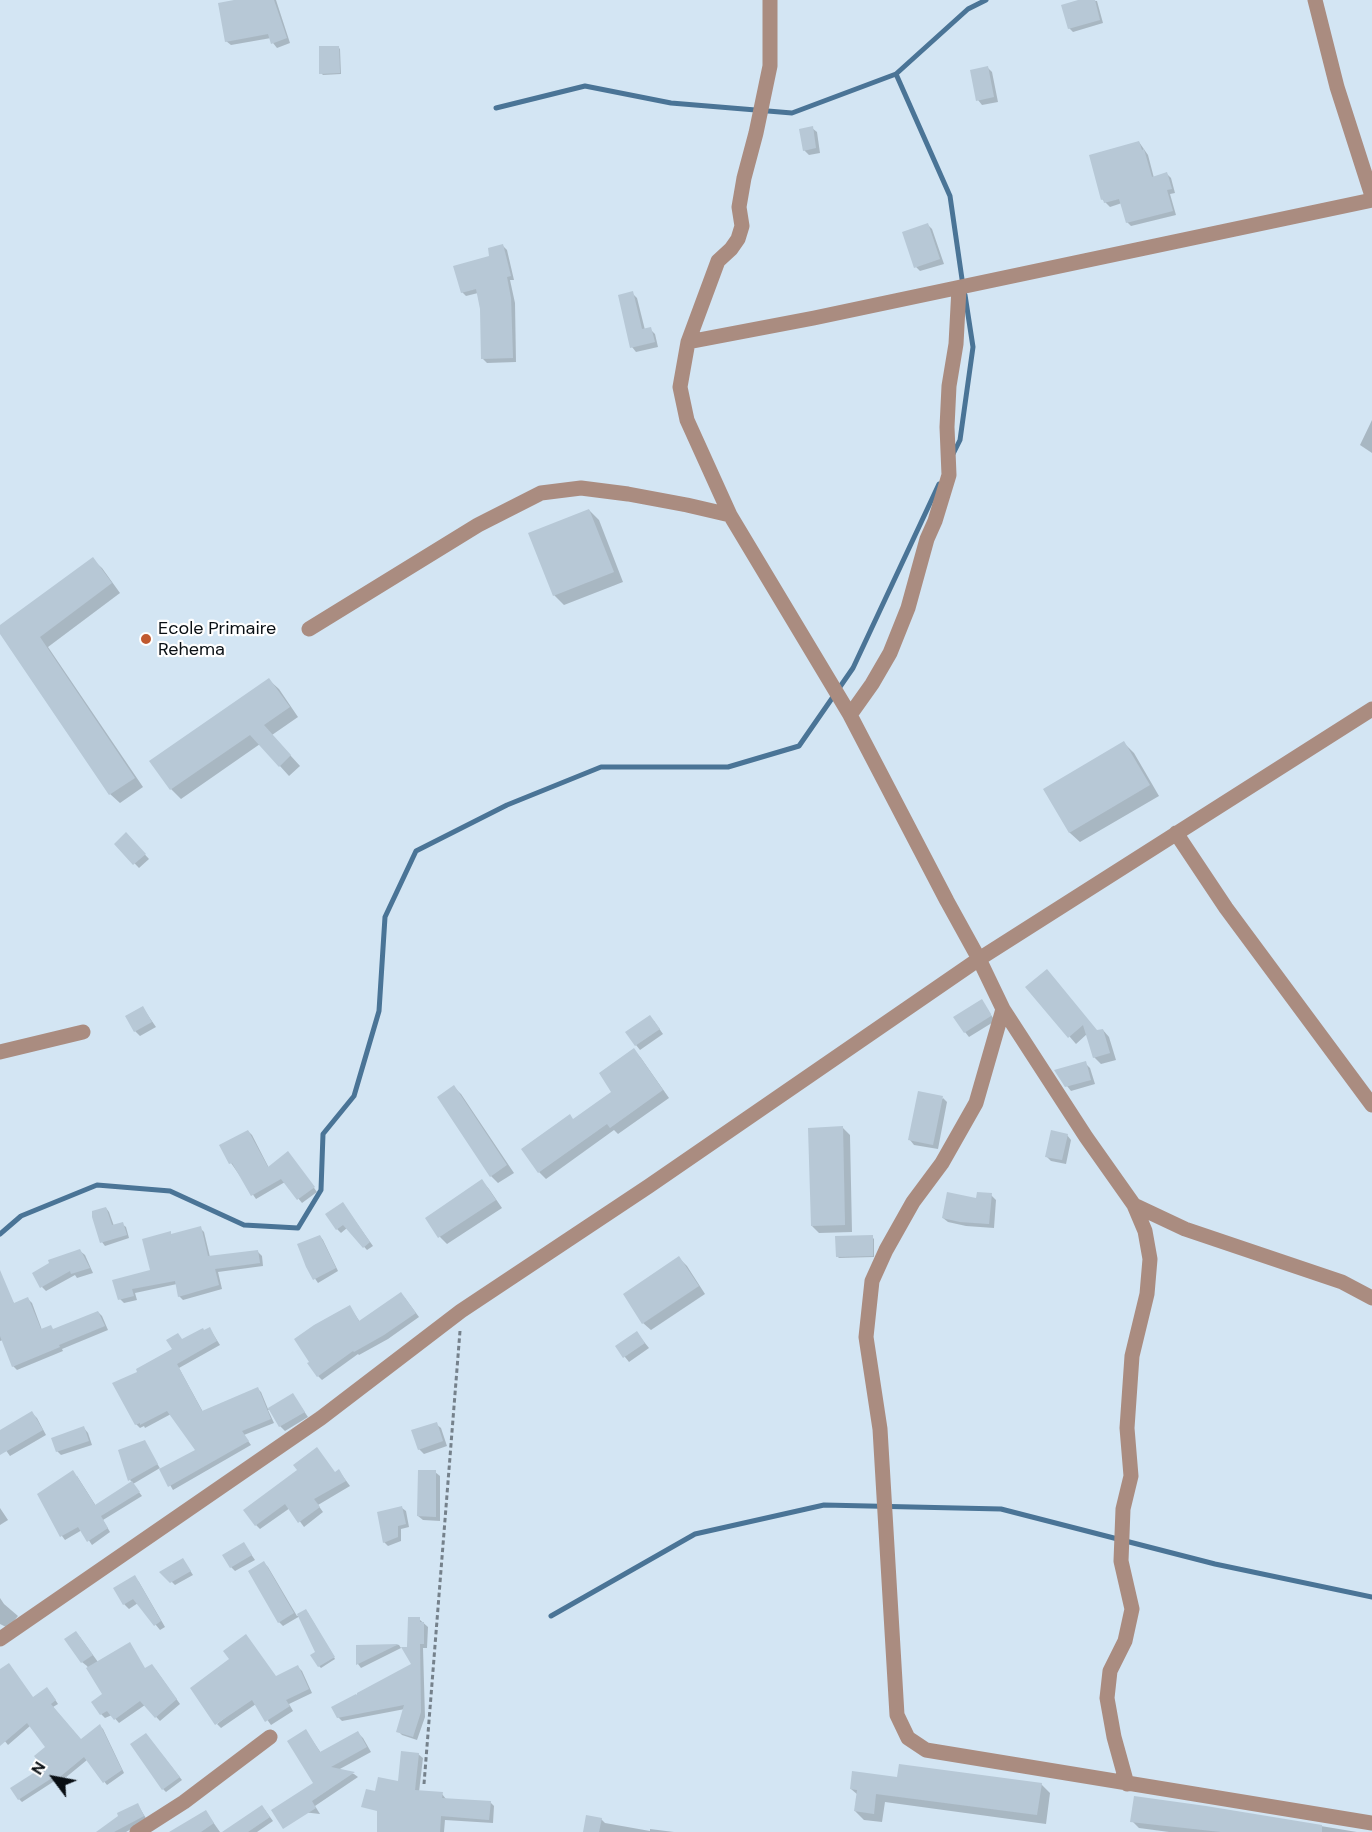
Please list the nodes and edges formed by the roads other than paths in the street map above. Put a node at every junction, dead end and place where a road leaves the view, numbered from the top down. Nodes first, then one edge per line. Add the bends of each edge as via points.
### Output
1 (770, 0) edge
2 (1315, 0) edge
3 (1372, 198) edge
4 (959, 288) junction
5 (688, 342) junction
6 (730, 515) junction
7 (309, 628) dead end
8 (1372, 709) edge
9 (850, 715) junction
10 (1176, 833) junction
11 (979, 958) junction
12 (1003, 1009) junction
13 (83, 1032) dead end
14 (0, 1052) edge
15 (1372, 1105) edge
16 (1134, 1205) junction
17 (1372, 1298) edge
18 (0, 1639) edge
19 (270, 1737) dead end
20 (1127, 1784) junction
21 (1372, 1823) edge
22 (137, 1832) edge

1 - 5 street via 770,66 744,178 739,207 742,226 738,239 718,261
2 - 3 street
3 - 4 street
4 - 5 street
4 - 9 street via 947,427 950,475 890,653
5 - 6 street via 680,387 687,420
6 - 7 street via 581,488 541,493 478,525
6 - 9 street
8 - 10 street
9 - 11 street
10 - 11 street
10 - 15 street via 1226,908
11 - 12 street
11 - 18 street via 461,1311 321,1418
12 - 16 street
12 - 20 street via 976,1102 942,1163 913,1202 872,1281 866,1337 880,1428 897,1715 908,1738 927,1750
13 - 14 street
16 - 17 street via 1185,1229 1342,1282
16 - 20 street via 1145,1231 1150,1259 1147,1294 1132,1356 1127,1428 1131,1476 1123,1509 1121,1561 1132,1609 1125,1641 1110,1671 1107,1698
19 - 22 street
20 - 21 street

